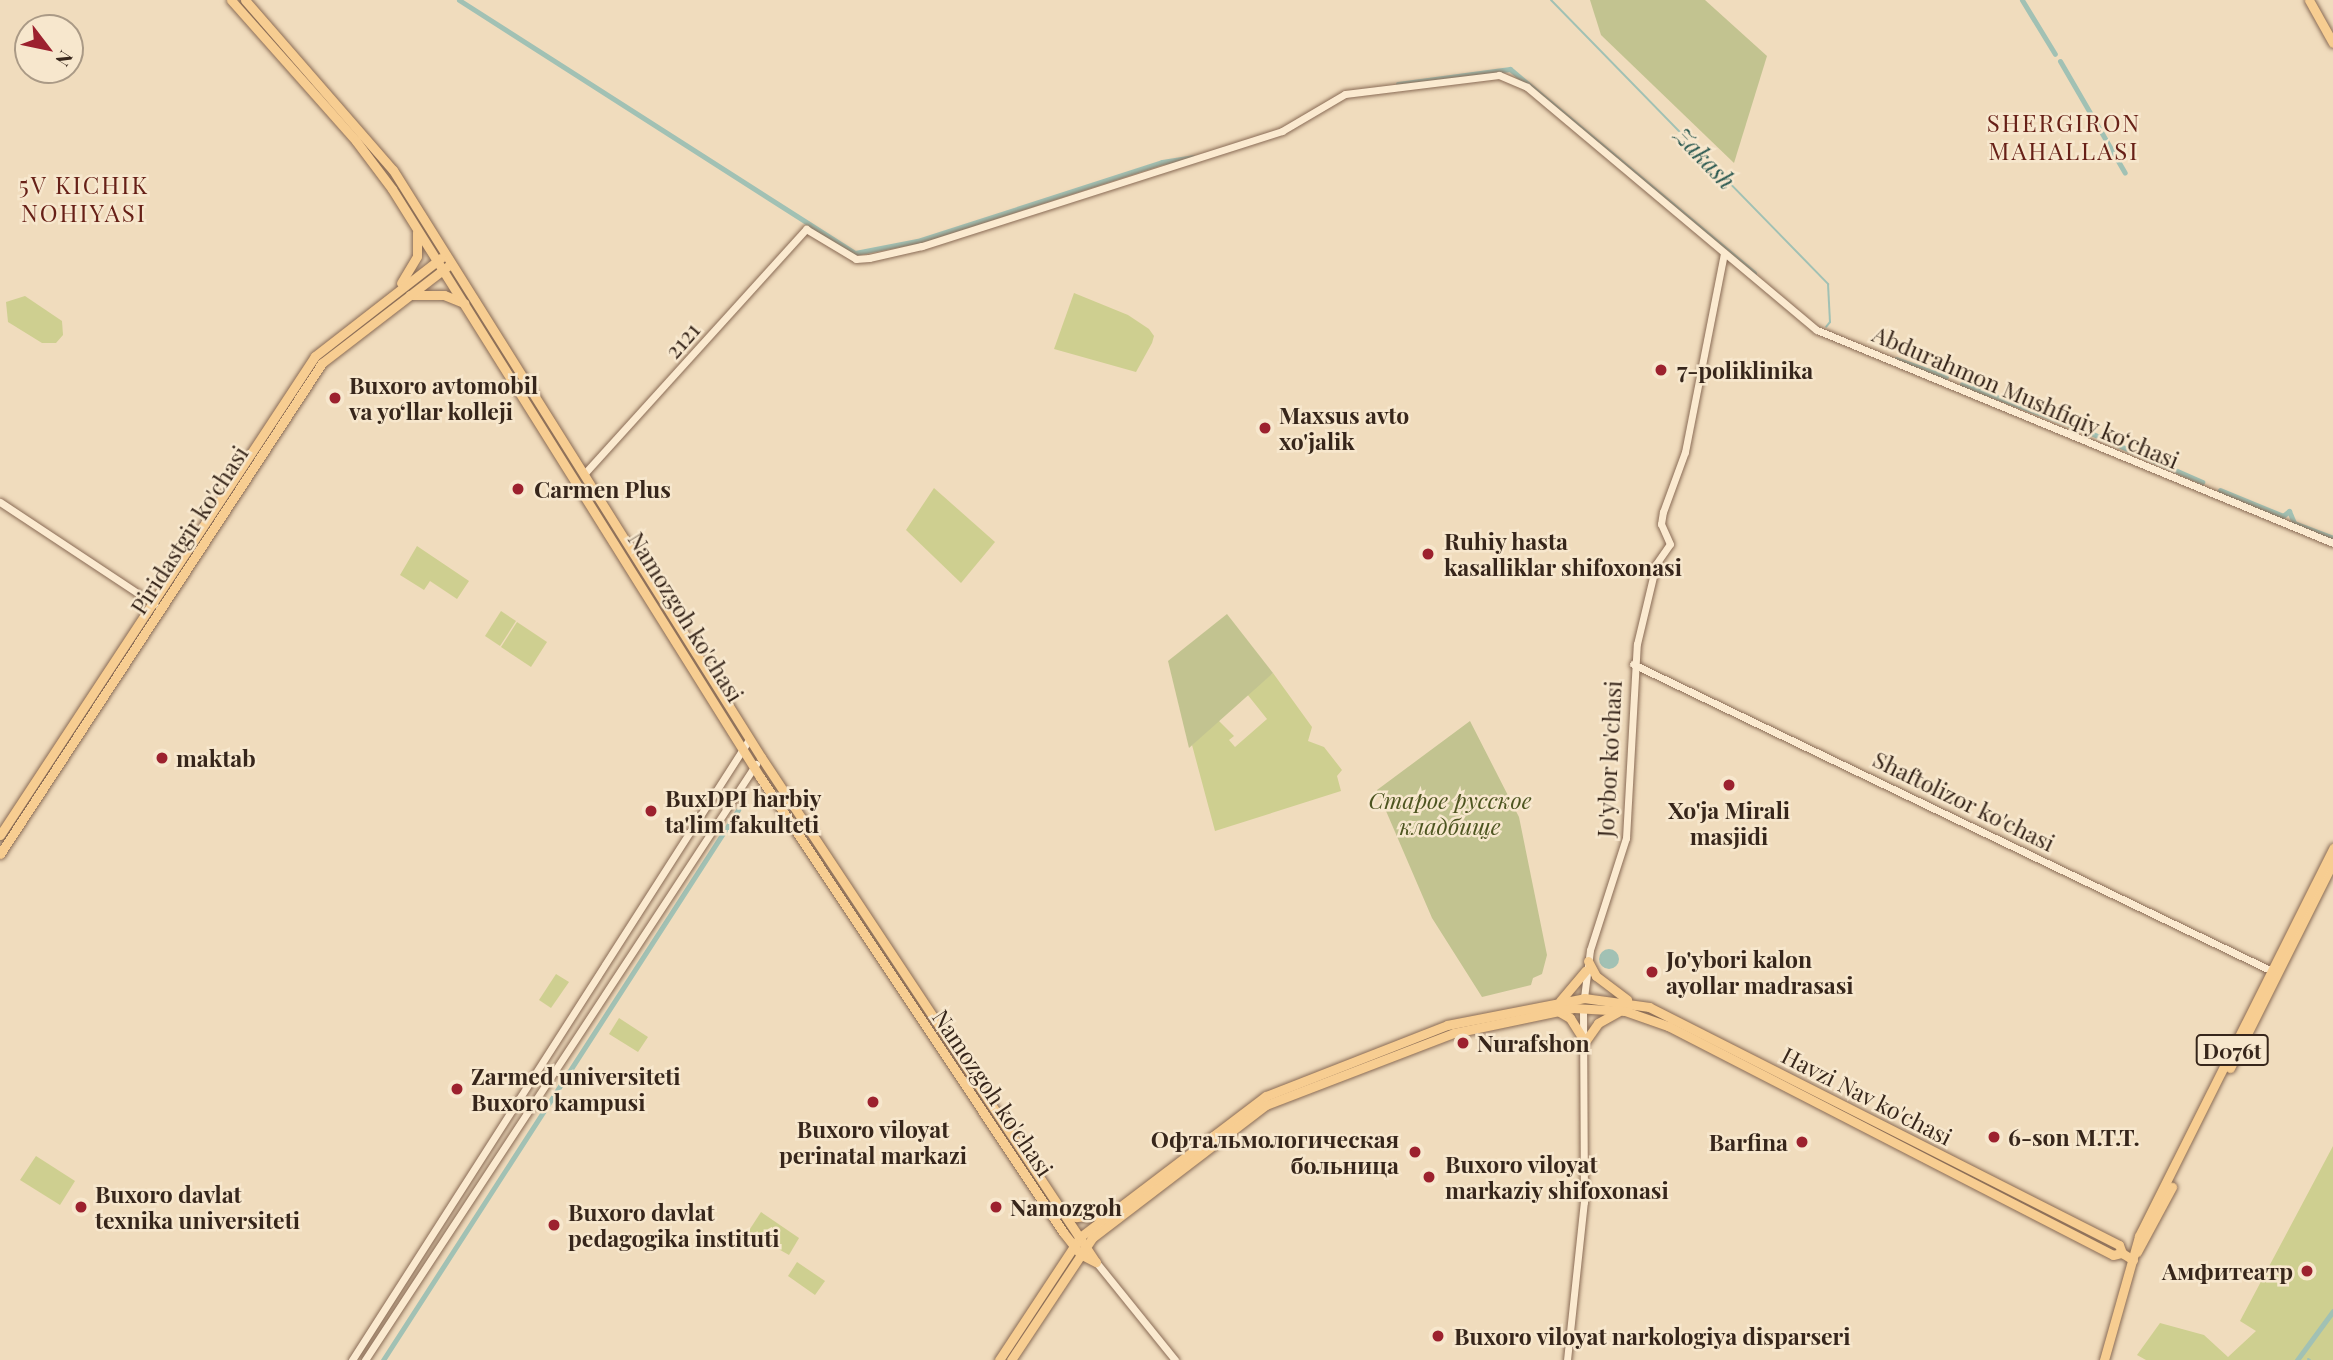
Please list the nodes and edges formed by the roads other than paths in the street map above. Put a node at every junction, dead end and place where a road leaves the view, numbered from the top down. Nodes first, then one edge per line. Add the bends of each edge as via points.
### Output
1 (231, 0) edge
2 (246, 0) edge
3 (2309, 0) edge
4 (2333, 43) edge
5 (416, 227) junction
6 (806, 229) joint
7 (1724, 254) junction
8 (444, 262) junction
9 (398, 289) junction
10 (407, 296) junction
11 (466, 304) junction
12 (584, 474) junction
13 (0, 502) edge
14 (2333, 543) edge
15 (156, 606) junction
16 (1633, 664) junction
17 (750, 738) junction
18 (744, 748) junction
19 (761, 757) junction
20 (754, 766) junction
21 (0, 835) edge
22 (2333, 848) edge
23 (0, 855) edge
24 (2333, 862) edge
25 (1587, 966) junction
26 (2274, 972) junction
27 (595, 984) junction
28 (604, 990) junction
29 (1583, 1003) junction
30 (1635, 1003) junction
31 (1557, 1005) junction
32 (926, 1010) junction
33 (1625, 1011) junction
34 (915, 1012) junction
35 (1582, 1041) junction
36 (1061, 1213) junction
37 (1108, 1215) junction
38 (1080, 1246) junction
39 (2122, 1254) junction
40 (2134, 1256) junction
41 (1096, 1262) joint
42 (397, 1290) junction
43 (406, 1296) junction
44 (388, 1305) junction
45 (397, 1311) junction
46 (352, 1360) edge
47 (365, 1360) edge
48 (999, 1360) edge
49 (1011, 1360) edge
50 (1175, 1360) edge
51 (1567, 1360) edge
52 (2104, 1360) edge

1 - 5 main road, Namozgoh ko'chasi via 356,141
2 - 8 main road, Namozgoh ko'chasi via 379,151
3 - 4 main road
5 - 8 main road, Namozgoh ko'chasi
5 - 9 main road via 417,256
6 - 7 street, Abdurahmon Mushfiqiy koʻchasi via 856,259 869,258 934,242 1260,139 1308,118 1345,94 1499,75 1527,87
6 - 12 street, 2121
7 - 14 street, Abdurahmon Mushfiqiy koʻchasi via 1817,330
7 - 16 street, Jo'ybor ko'chasi via 1685,452 1663,512 1661,524 1670,544 1656,564
8 - 9 main road, Piridastgir ko'chasi
8 - 10 main road, Piridastgir ko'chasi
8 - 11 main road, Namozgoh ko'chasi
8 - 12 main road, Namozgoh ko'chasi
9 - 15 main road, Piridastgir ko'chasi via 315,356
10 - 11 main road via 444,295
10 - 15 main road, Piridastgir ko'chasi via 328,355
11 - 18 main road, Namozgoh ko'chasi
12 - 17 main road, Namozgoh ko'chasi
13 - 15 street
15 - 21 main road, Piridastgir ko'chasi
15 - 23 main road, Piridastgir ko'chasi
16 - 25 street, Jo'ybor ko'chasi via 1626,838
16 - 26 street, Shaftolizor ko'chasi
17 - 18 street
17 - 19 main road, Namozgoh ko'chasi
18 - 20 main road, Namozgoh ko'chasi
18 - 27 street
19 - 20 street
19 - 32 main road, Namozgoh ko'chasi
20 - 28 street
20 - 34 main road, Namozgoh ko'chasi
22 - 26 main road, D076t
24 - 26 main road, D076t
25 - 29 street, Jo'ybor ko'chasi
25 - 30 main road
25 - 31 main road
26 - 40 main road, D076t via 2139,1236
27 - 28 street
27 - 42 street
28 - 43 street
29 - 30 main road, Havzi Nav ko'chasi
29 - 31 main road
29 - 33 main road, Havzi Nav ko'chasi
29 - 35 street, Jo'ybor ko'chasi
30 - 39 main road, Havzi Nav ko'chasi via 2119,1245
31 - 35 main road
31 - 37 main road via 1447,1025 1279,1088
31 - 38 main road via 1454,1033 1266,1105
32 - 34 main road
32 - 36 main road, Namozgoh ko'chasi
33 - 35 main road via 1598,1023
33 - 39 main road, Havzi Nav ko'chasi via 1668,1026 2113,1255
34 - 38 main road, Namozgoh ko'chasi
35 - 51 street, Jo'ybor ko'chasi via 1584,1202
36 - 37 main road
36 - 38 main road, Namozgoh ko'chasi
37 - 38 main road
38 - 41 main road, Namozgoh ko'chasi
38 - 48 main road
38 - 49 main road
39 - 40 main road, Havzi Nav ko'chasi
40 - 52 main road
41 - 50 street, Namozgoh ko'chasi
42 - 43 street
42 - 44 street
43 - 45 street
44 - 45 street
44 - 46 street
45 - 47 street

